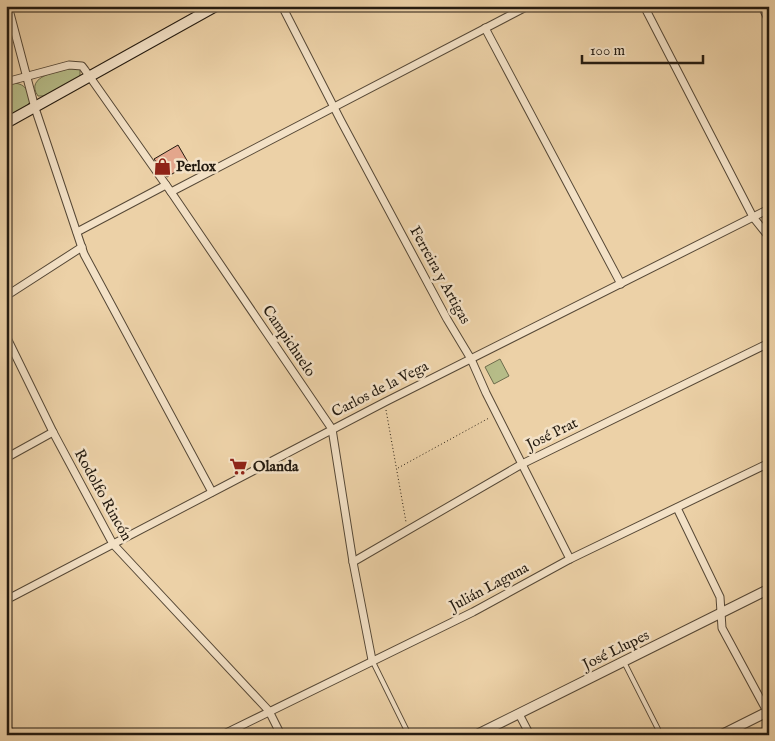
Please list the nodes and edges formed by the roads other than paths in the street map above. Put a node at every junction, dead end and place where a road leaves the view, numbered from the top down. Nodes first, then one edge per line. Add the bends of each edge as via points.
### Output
1 (8, 6) edge
2 (216, 6) edge
3 (282, 6) edge
4 (528, 6) edge
5 (644, 6) edge
6 (762, 6) edge
7 (769, 21) edge
8 (485, 28) junction
9 (90, 75) junction
10 (27, 76) junction
11 (6, 82) edge
12 (334, 106) junction
13 (35, 108) junction
14 (6, 123) edge
15 (166, 185) junction
16 (171, 192) junction
17 (769, 209) edge
18 (753, 217) junction
19 (77, 232) junction
20 (769, 237) edge
21 (82, 247) junction
22 (621, 284) junction
23 (6, 296) edge
24 (6, 336) edge
25 (769, 343) edge
26 (471, 359) junction
27 (332, 429) junction
28 (53, 432) junction
29 (6, 458) edge
30 (769, 463) edge
31 (522, 464) junction
32 (212, 492) junction
33 (677, 508) junction
34 (112, 544) junction
35 (570, 559) junction
36 (353, 562) junction
37 (769, 589) edge
38 (6, 600) edge
39 (721, 614) junction
40 (372, 660) junction
41 (624, 662) junction
42 (269, 711) junction
43 (768, 713) edge
44 (519, 714) junction
45 (6, 726) edge
46 (12, 735) edge
47 (222, 735) edge
48 (281, 735) edge
49 (408, 735) edge
50 (476, 735) edge
51 (530, 735) edge
52 (661, 735) edge
53 (720, 735) edge

1 - 10 street
2 - 9 main road
3 - 12 street, Ferreira y Artigas
4 - 8 street
5 - 18 street
6 - 7 street
8 - 12 street
8 - 22 street
9 - 10 street via 82,66 75,64
9 - 13 main road
9 - 15 street, Campichuelo
10 - 11 street
10 - 13 street
12 - 16 street
12 - 26 street, Ferreira y Artigas
13 - 14 main road
13 - 19 street
15 - 16 street, Campichuelo
15 - 19 street
16 - 27 street, Campichuelo
17 - 18 street, Carlos de la Vega
18 - 20 street
18 - 22 street, Carlos de la Vega
19 - 21 street
21 - 23 street
21 - 32 street
22 - 26 street, Carlos de la Vega
24 - 28 street, Rodolfo Rincón
25 - 31 street, José Prat
26 - 27 street, Carlos de la Vega
26 - 31 street, Ferreira y Artigas
27 - 32 street, Carlos de la Vega
27 - 36 street, Campichuelo
28 - 29 street
28 - 34 street, Rodolfo Rincón
30 - 33 street, Julián Laguna
31 - 35 street, Ferreira y Artigas
31 - 36 street, José Prat
32 - 34 street, Carlos de la Vega
33 - 35 street, Julián Laguna
33 - 39 street via 720,597
34 - 38 street, Carlos de la Vega
34 - 42 street, Rodolfo Rincón
35 - 40 street, Julián Laguna via 473,612
36 - 40 street, Campichuelo
37 - 39 street, José Llupes
39 - 41 street, José Llupes
39 - 43 street via 722,628
40 - 42 street, Julián Laguna
40 - 49 lane
41 - 44 street, José Llupes
41 - 52 lane
42 - 47 street, Julián Laguna
42 - 48 street, Rodolfo Rincón
43 - 53 street
44 - 50 street, José Llupes
44 - 51 street
45 - 46 street

